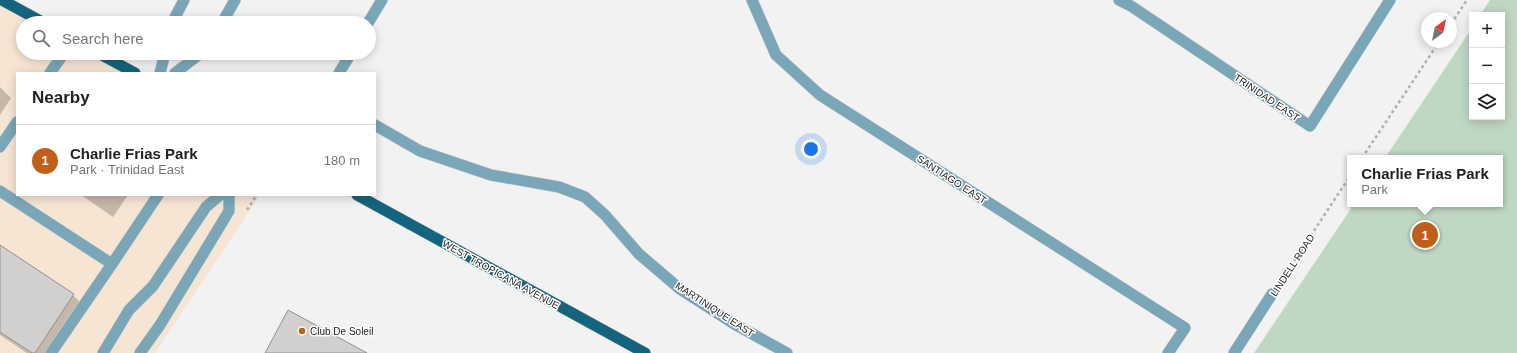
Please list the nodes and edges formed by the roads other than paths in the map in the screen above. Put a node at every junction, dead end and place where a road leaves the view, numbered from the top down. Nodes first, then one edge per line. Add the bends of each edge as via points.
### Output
1 (2, 0) edge
2 (184, 0) edge
3 (235, 0) edge
4 (382, 0) edge
5 (752, 0) edge
6 (1119, 0) edge
7 (1390, 0) edge
8 (31, 16) edge
9 (176, 16) edge
10 (226, 16) edge
11 (372, 16) edge
12 (59, 60) edge
13 (111, 60) edge
14 (163, 60) edge
15 (192, 60) edge
16 (347, 60) edge
17 (51, 72) edge
18 (133, 72) edge
19 (160, 72) edge
20 (176, 72) edge
21 (340, 72) edge
22 (16, 123) edge
23 (376, 126) edge
24 (0, 147) edge
25 (0, 191) edge
26 (157, 196) edge
27 (219, 196) edge
28 (229, 196) edge
29 (359, 196) edge
30 (112, 264) junction
31 (1272, 294) road end
32 (1237, 352) edge
33 (51, 353) edge
34 (103, 353) edge
35 (140, 353) edge
36 (645, 353) edge
37 (787, 353) edge
38 (1168, 353) edge

1 - 8 main road
2 - 9 street
3 - 10 street
4 - 11 street
5 - 38 street, SANTIAGO EAST via 776,54 820,95 1185,328
6 - 7 street, TRINIDAD EAST via 1310,126
12 - 17 street
13 - 18 main road
14 - 19 street
15 - 20 street
16 - 21 street
22 - 24 street
23 - 37 street, MARTINIQUE EAST via 420,151 491,175 559,187 585,197 605,215 639,254 680,289 736,325
25 - 30 street
26 - 30 street
27 - 34 street via 206,207 153,286 129,310
28 - 35 street via 229,211 160,325
29 - 36 main road, WEST TROPICANA AVENUE
30 - 33 street
31 - 32 street, LINDELL ROAD

